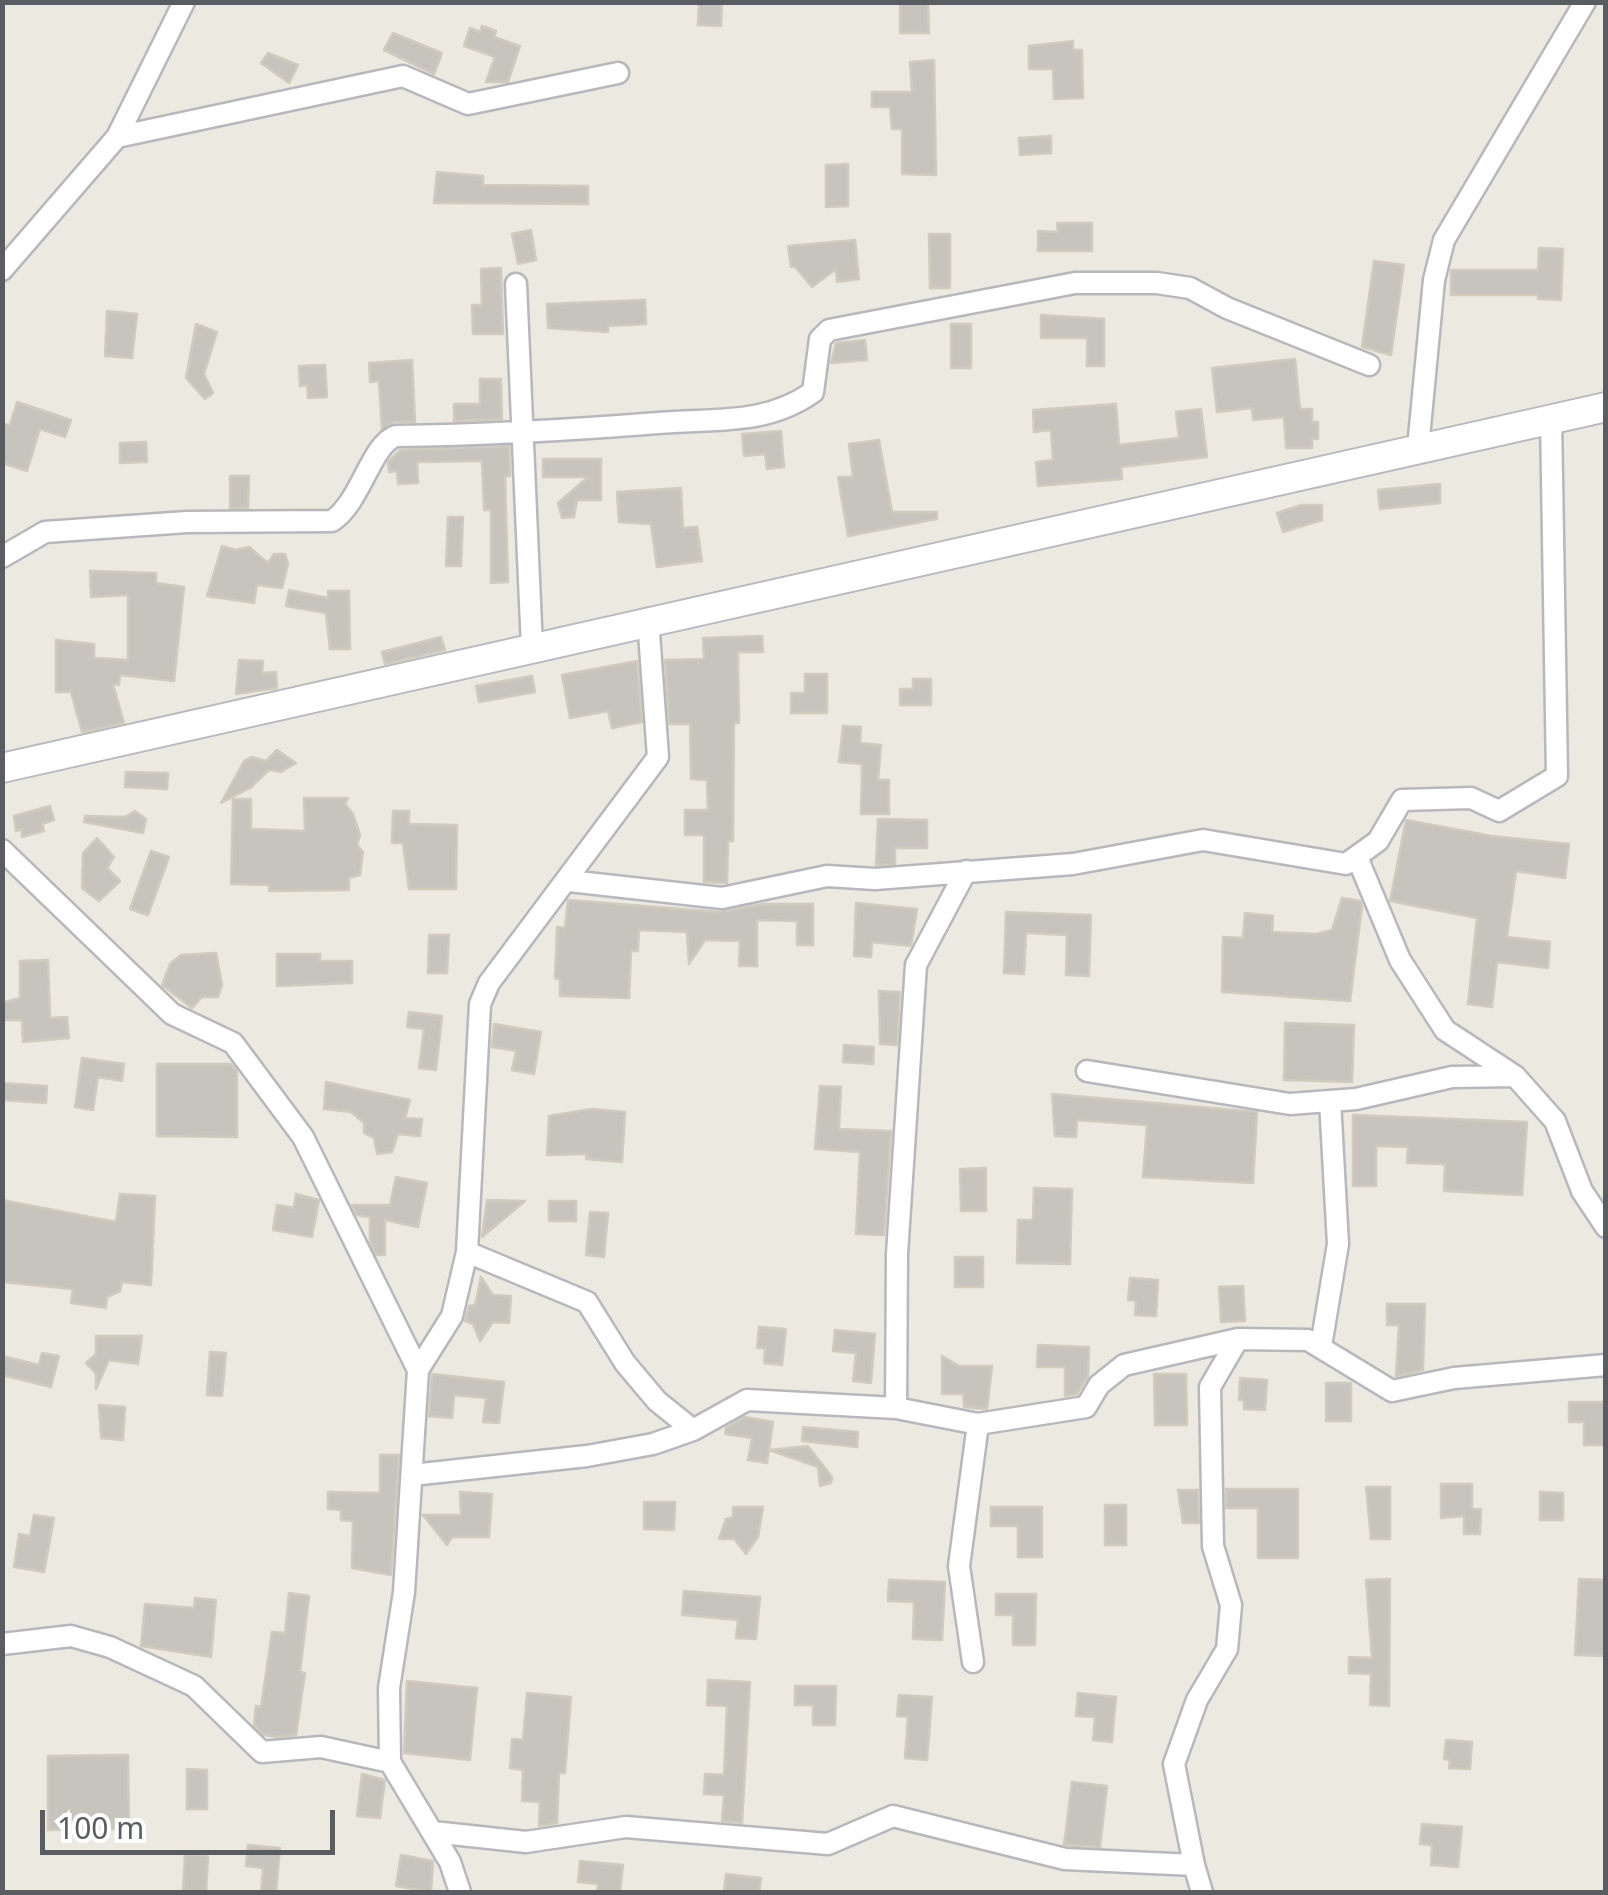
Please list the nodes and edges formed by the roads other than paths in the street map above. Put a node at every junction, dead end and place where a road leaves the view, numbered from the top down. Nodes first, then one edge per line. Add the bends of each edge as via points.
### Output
1 (184, 2) edge
2 (1585, 2) edge
3 (618, 73) dead end
4 (117, 138) junction
5 (2, 270) edge
6 (516, 284) dead end
7 (1369, 365) dead end
8 (1606, 407) edge
9 (1551, 418) junction
10 (520, 434) junction
11 (1418, 448) junction
12 (2, 557) edge
13 (648, 619) junction
14 (532, 648) junction
15 (2, 768) edge
16 (2, 850) edge
17 (1357, 857) junction
18 (966, 871) junction
19 (569, 881) junction
20 (1087, 1071) dead end
21 (1515, 1076) junction
22 (1330, 1101) junction
23 (1606, 1227) edge
24 (468, 1252) junction
25 (1238, 1339) junction
26 (1321, 1346) junction
27 (1606, 1365) edge
28 (418, 1370) junction
29 (896, 1408) junction
30 (978, 1424) junction
31 (693, 1430) junction
32 (412, 1474) junction
33 (2, 1644) edge
34 (973, 1662) dead end
35 (390, 1762) junction
36 (433, 1832) junction
37 (1194, 1865) junction
38 (460, 1892) edge
39 (1202, 1892) edge

1 - 4 street
2 - 11 street via 1444,240
3 - 4 street via 468,104 403,76
4 - 5 street
6 - 10 street
7 - 10 street via 1190,288 1075,284 830,330 820,339 813,392 793,407 745,420
8 - 9 main road
9 - 11 main road
9 - 17 street via 1556,776 1499,811 1471,798 1402,800 1378,841
10 - 12 street via 389,437 360,491 332,522 187,522 45,532
10 - 14 street
11 - 13 main road
13 - 14 main road
13 - 19 street via 658,757
14 - 15 main road
16 - 28 street via 172,1014 233,1043 302,1137
17 - 18 street via 1346,864 1203,840 1073,864
17 - 21 street via 1400,960 1445,1030
18 - 19 street via 826,876 722,898
18 - 29 street via 916,965 897,1254
19 - 24 street via 489,983 480,1004
20 - 22 street via 1290,1104
21 - 22 street via 1452,1077
21 - 23 street via 1555,1121 1582,1191
22 - 26 street via 1338,1244
24 - 28 street via 452,1316
24 - 31 street via 587,1302 625,1363
25 - 26 street via 1292,1338
25 - 30 street via 1124,1364 1086,1406
25 - 37 street via 1210,1387 1213,1546 1231,1605 1226,1648 1197,1700 1174,1764
26 - 27 street via 1392,1391 1454,1378
28 - 32 street
29 - 30 street
29 - 31 street via 748,1400
30 - 34 street via 959,1566
31 - 32 street via 587,1456
32 - 35 street via 389,1688
33 - 35 street via 71,1636 110,1646 194,1686 262,1752 321,1747
35 - 36 street
36 - 37 street via 526,1842 626,1827 828,1844 893,1816 1066,1859
36 - 38 street
37 - 39 street

